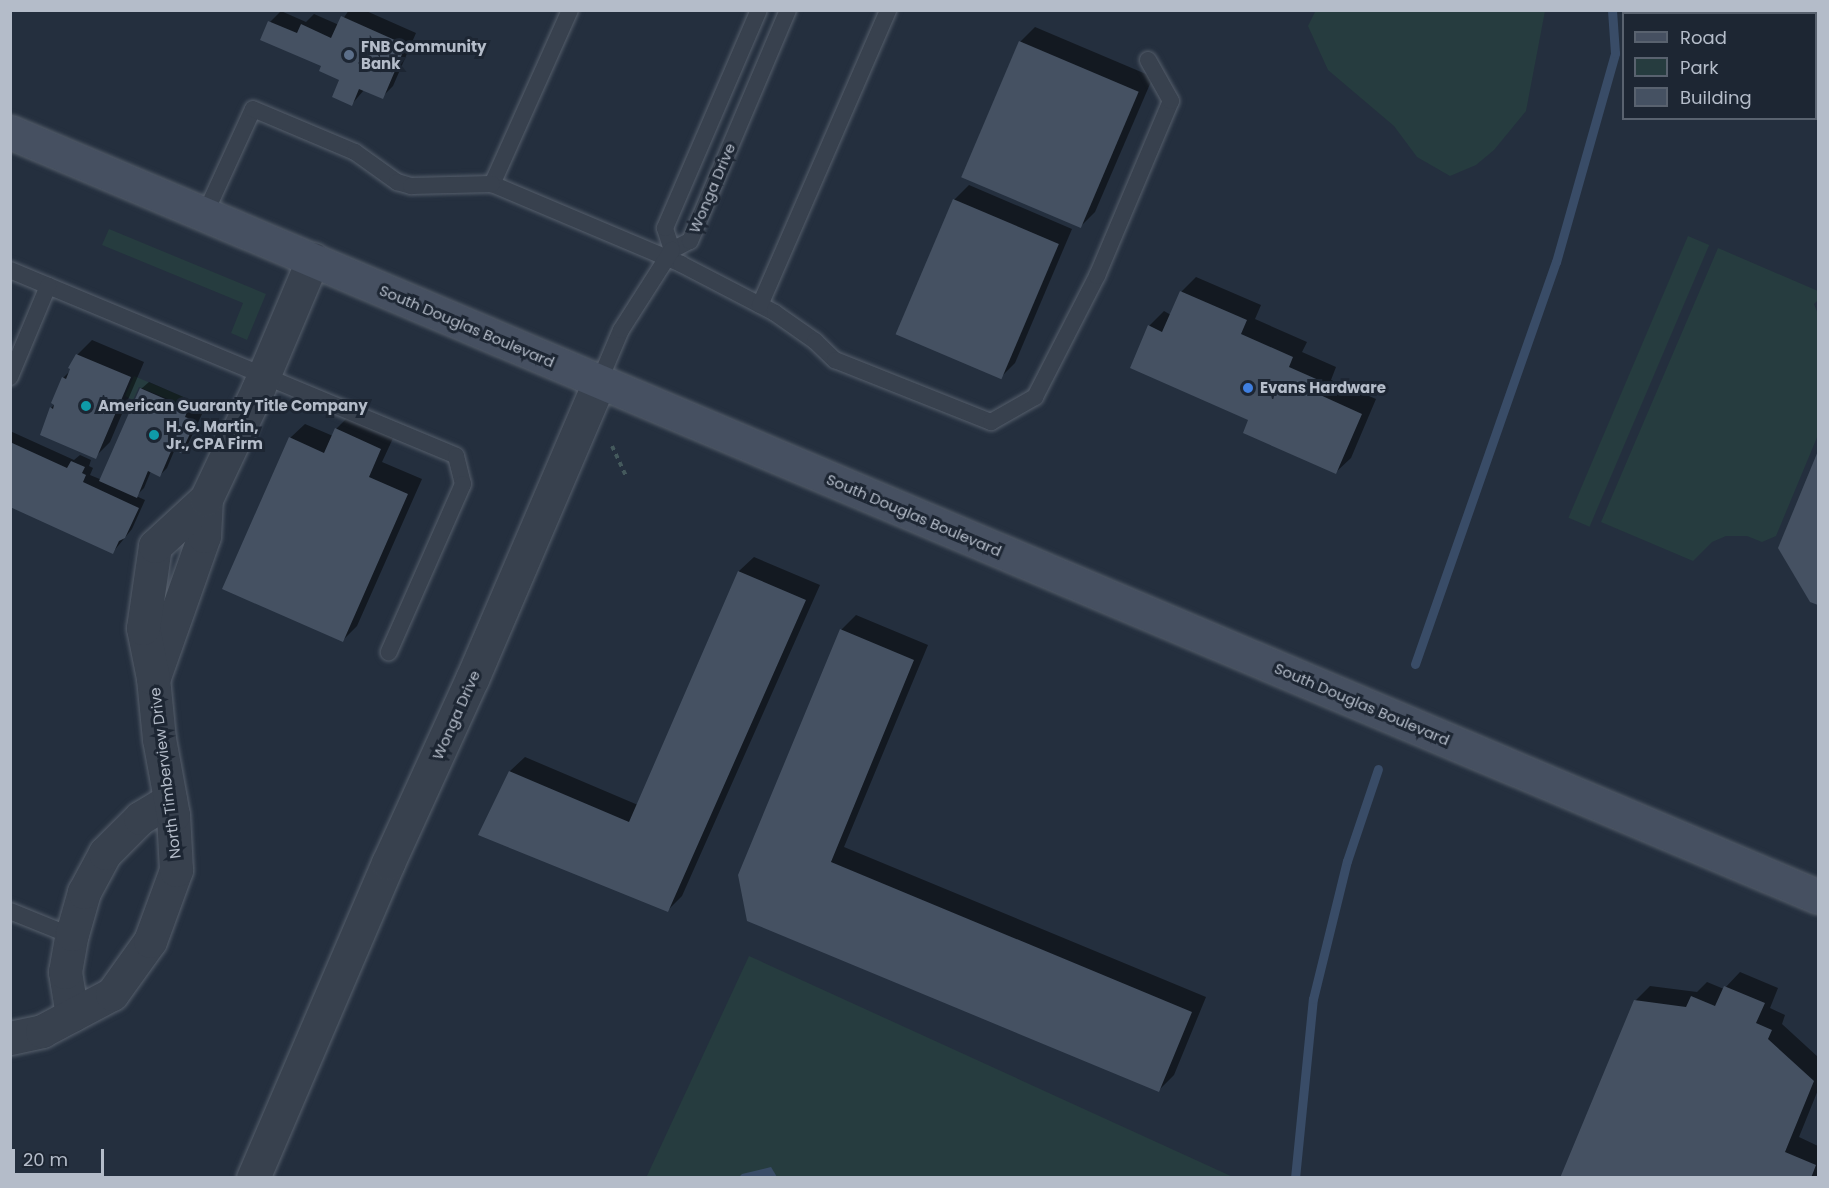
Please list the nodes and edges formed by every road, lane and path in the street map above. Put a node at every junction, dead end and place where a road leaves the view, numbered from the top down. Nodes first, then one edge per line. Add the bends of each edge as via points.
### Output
1 (570, 10) edge
2 (759, 10) edge
3 (788, 10) edge
4 (888, 10) edge
5 (1148, 60) dead end
6 (10, 132) edge
7 (492, 184) junction
8 (205, 214) junction
9 (670, 254) junction
10 (313, 259) junction
11 (10, 270) edge
12 (48, 286) junction
13 (760, 305) junction
14 (264, 375) junction
15 (10, 377) edge
16 (599, 382) junction
17 (612, 446) dead end
18 (627, 478) dead end
19 (206, 499) junction
20 (389, 652) dead end
21 (153, 678) junction
22 (170, 800) junction
23 (1818, 897) edge
24 (10, 911) edge
25 (72, 936) junction
26 (72, 1015) junction
27 (10, 1038) edge
28 (253, 1178) edge

1 - 7 lane
2 - 9 lane, Wonga Drive via 665,228
3 - 9 lane, Wonga Drive via 690,241
4 - 13 lane
5 - 13 lane via 1171,101 1097,276 1035,397 991,422 835,360 815,341
6 - 8 main road, South Douglas Boulevard
7 - 8 lane via 411,186 398,182 355,152 253,109
7 - 9 lane
8 - 10 main road, South Douglas Boulevard
9 - 13 lane
9 - 16 lane, Wonga Drive via 621,330
10 - 14 street, North Timberview Drive
10 - 16 main road, South Douglas Boulevard
11 - 12 lane
12 - 14 lane
12 - 15 lane
14 - 19 street, North Timberview Drive
14 - 20 lane via 456,456 464,484
16 - 23 main road, South Douglas Boulevard
16 - 28 street, Wonga Drive
17 - 18 path
19 - 21 street, North Timberview Drive via 204,536
19 - 21 street, North Timberview Drive via 155,546 143,628
21 - 22 street, North Timberview Drive
22 - 25 street via 140,818 105,853 84,892
22 - 26 street, North Timberview Drive via 176,870 150,941 112,994
24 - 25 lane
25 - 26 street via 65,972
26 - 27 street via 42,1031

